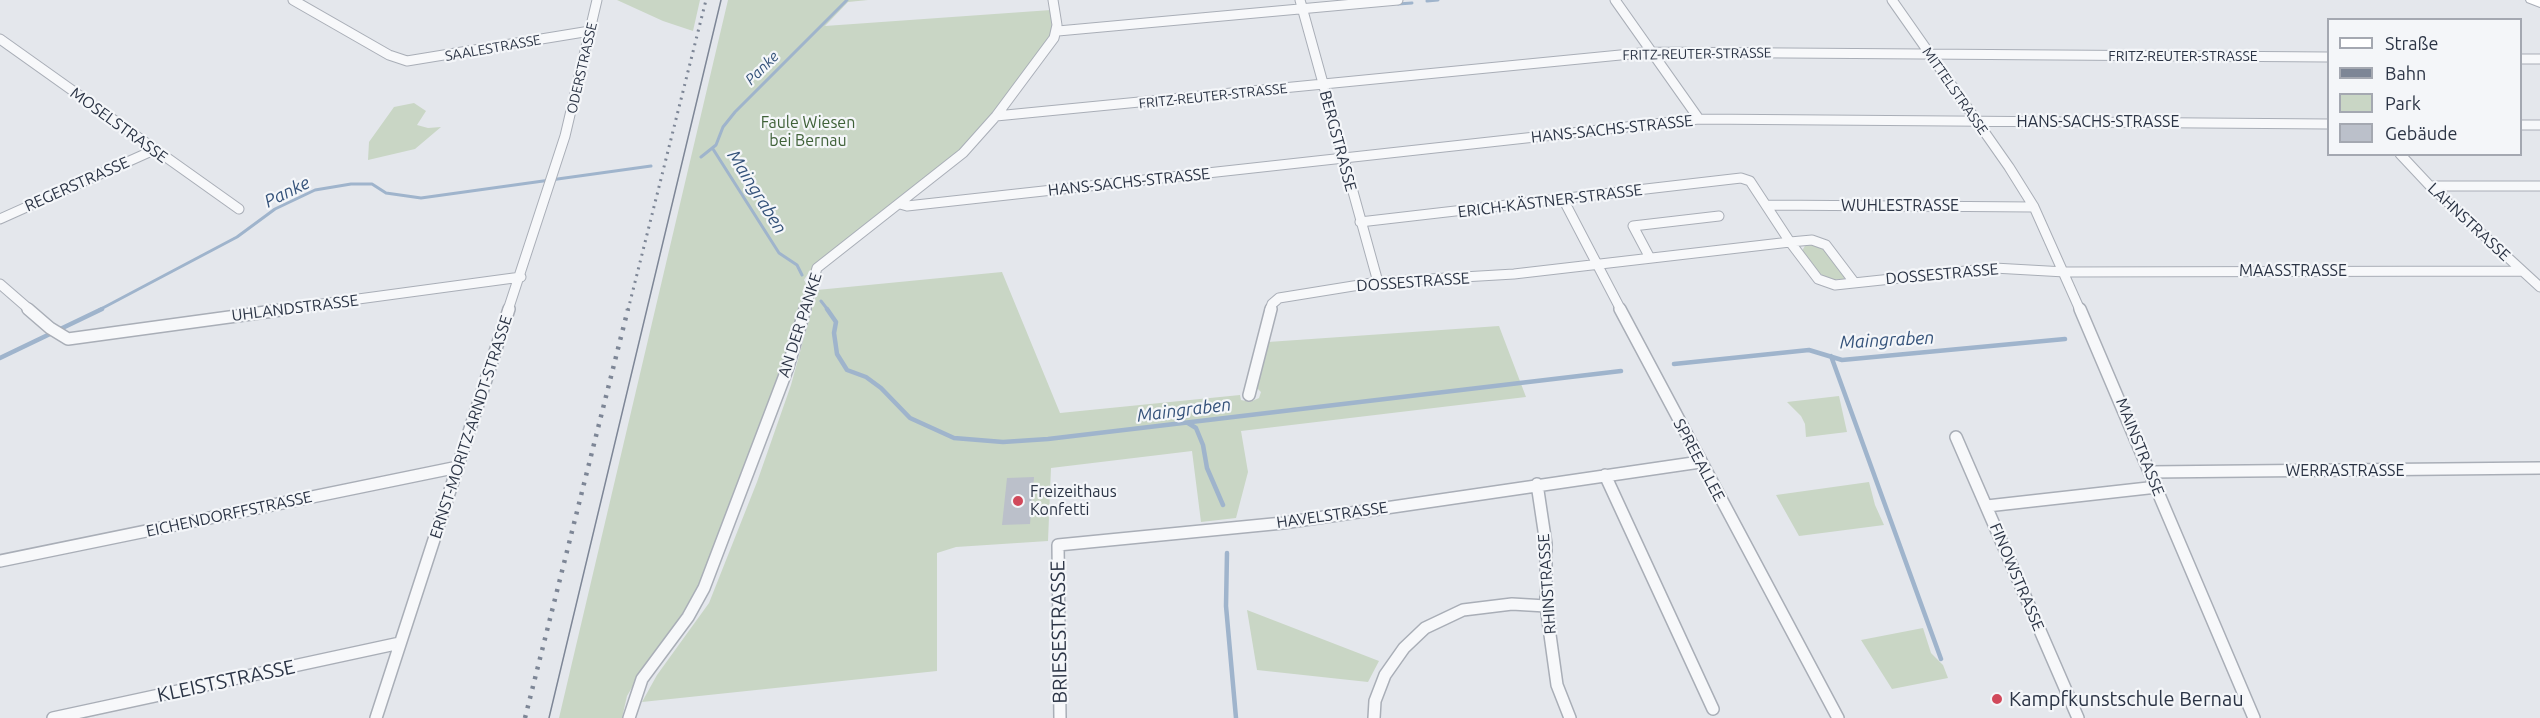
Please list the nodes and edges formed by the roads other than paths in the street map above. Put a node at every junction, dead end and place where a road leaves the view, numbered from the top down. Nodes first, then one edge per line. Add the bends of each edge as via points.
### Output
1 (293, 0) edge
2 (597, 0) edge
3 (1053, 0) edge
4 (1300, 0) edge
5 (1398, 0) edge
6 (1615, 0) edge
7 (1892, 0) edge
8 (2531, 0) edge
9 (2540, 4) edge
10 (1303, 9) junction
11 (590, 31) junction
12 (1058, 31) junction
13 (0, 39) edge
14 (1651, 52) junction
15 (1929, 54) junction
16 (2327, 57) edge
17 (2522, 59) edge
18 (2540, 59) edge
19 (1323, 85) junction
20 (996, 116) junction
21 (1699, 119) junction
22 (1976, 121) junction
23 (2327, 124) edge
24 (2522, 125) edge
25 (2540, 125) edge
26 (566, 136) joint
27 (154, 150) junction
28 (2402, 156) edge
29 (1344, 158) junction
30 (2018, 181) joint
31 (2430, 186) junction
32 (2540, 186) edge
33 (1563, 199) junction
34 (900, 204) junction
35 (1766, 205) junction
36 (2034, 207) junction
37 (238, 209) dead end
38 (1719, 216) dead end
39 (0, 219) edge
40 (1360, 222) junction
41 (1790, 242) junction
42 (1650, 258) junction
43 (1596, 265) junction
44 (2522, 271) junction
45 (2065, 272) junction
46 (521, 277) junction
47 (1378, 282) junction
48 (1854, 282) junction
49 (0, 284) edge
50 (2540, 287) edge
51 (1249, 395) dead end
52 (1956, 437) dead end
53 (1700, 462) junction
54 (458, 467) junction
55 (2540, 468) edge
56 (2150, 472) junction
57 (1605, 475) junction
58 (1537, 484) junction
59 (2157, 487) junction
60 (1987, 506) junction
61 (1058, 545) joint
62 (0, 561) edge
63 (1546, 606) junction
64 (400, 643) junction
65 (1713, 710) dead end
66 (53, 718) edge
67 (376, 718) edge
68 (629, 718) edge
69 (1060, 718) edge
70 (1374, 718) edge
71 (1570, 718) edge
72 (1838, 718) edge
73 (2078, 718) edge
74 (2254, 718) edge

1 - 11 street, SAALESTRASSE via 396,59 420,60
2 - 11 street, ODERSTRASSE
3 - 12 street
4 - 10 street, BERGSTRASSE
5 - 10 street
6 - 14 street
7 - 15 street, MITTELSTRASSE
8 - 9 main road
10 - 12 street
10 - 19 street, BERGSTRASSE
11 - 26 street, ODERSTRASSE
12 - 20 street, AN DER PANKE
13 - 27 street, MOSELSTRASSE
14 - 15 street, FRITZ-REUTER-STRASSE
14 - 19 street, FRITZ-REUTER-STRASSE
14 - 21 street
15 - 16 street, FRITZ-REUTER-STRASSE
15 - 22 street, MITTELSTRASSE
17 - 18 street
19 - 20 street, FRITZ-REUTER-STRASSE
19 - 29 street, BERGSTRASSE
20 - 34 street, AN DER PANKE via 963,153
21 - 22 street, HANS-SACHS-STRASSE
21 - 29 street, HANS-SACHS-STRASSE
22 - 23 street, HANS-SACHS-STRASSE
22 - 30 street, MITTELSTRASSE
24 - 25 street
26 - 46 street, ERNST-MORITZ-ARNDT-STRASSE
27 - 37 street, MOSELSTRASSE
27 - 39 street, REGERSTRASSE
28 - 31 street, LAHNSTRASSE
29 - 34 street, HANS-SACHS-STRASSE
29 - 40 street, BERGSTRASSE
30 - 36 street, MAINSTRASSE
31 - 32 street
31 - 44 street, LAHNSTRASSE
33 - 35 street, ERICH-KÄSTNER-STRASSE via 1741,178 1750,182
33 - 40 street, ERICH-KÄSTNER-STRASSE
33 - 43 street, SPREEALLEE
34 - 68 street, AN DER PANKE via 817,268 788,367 704,588 642,680
35 - 36 street, WUHLESTRASSE
35 - 41 street
36 - 45 street, MAINSTRASSE
38 - 42 street via 1633,226
40 - 47 street, BERGSTRASSE
41 - 42 street, DOSSESTRASSE
41 - 48 street, DOSSESTRASSE via 1812,240 1827,245
41 - 48 street, DOSSESTRASSE via 1822,282
42 - 43 street, DOSSESTRASSE
43 - 47 street, DOSSESTRASSE
43 - 53 street, SPREEALLEE
44 - 45 street, MAASSTRASSE
44 - 50 street, LAHNSTRASSE
45 - 48 street, DOSSESTRASSE via 1994,268
45 - 56 street, MAINSTRASSE
46 - 49 street, UHLANDSTRASSE via 65,337
46 - 54 street, ERNST-MORITZ-ARNDT-STRASSE
47 - 51 street, DOSSESTRASSE via 1279,298 1272,304
52 - 60 street, FINOWSTRASSE
53 - 57 street, HAVELSTRASSE
53 - 72 street, SPREEALLEE
54 - 62 street, EICHENDORFFSTRASSE
54 - 64 street, ERNST-MORITZ-ARNDT-STRASSE
55 - 56 street, WERRASTRASSE
56 - 59 street, MAINSTRASSE
57 - 58 street, HAVELSTRASSE
57 - 65 street
58 - 61 street, HAVELSTRASSE via 1283,523
58 - 63 street, RHINSTRASSE via 1546,544
59 - 60 street
59 - 74 street, MAINSTRASSE
60 - 73 street, FINOWSTRASSE
61 - 69 street, BRIESESTRASSE
63 - 70 street via 1512,604 1463,610 1425,628 1385,675 1375,701
63 - 71 street, RHINSTRASSE via 1557,685
64 - 66 street, KLEISTSTRASSE
64 - 67 street, ERNST-MORITZ-ARNDT-STRASSE

